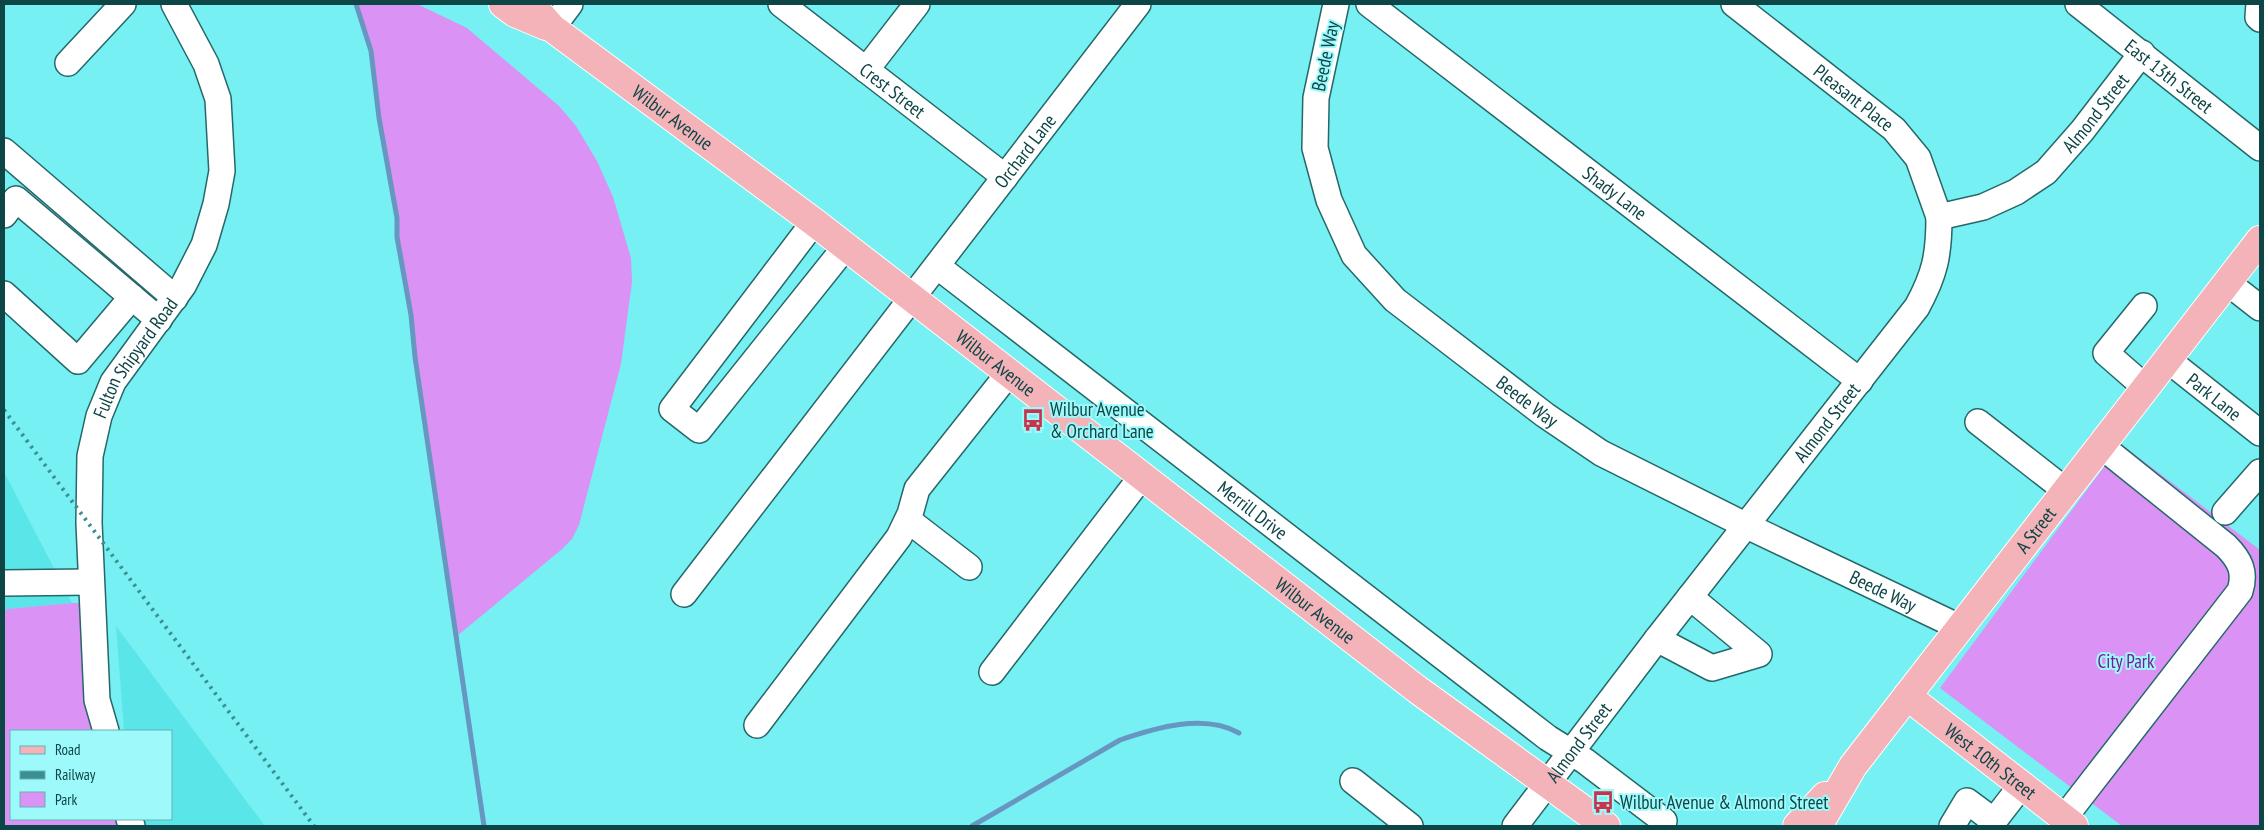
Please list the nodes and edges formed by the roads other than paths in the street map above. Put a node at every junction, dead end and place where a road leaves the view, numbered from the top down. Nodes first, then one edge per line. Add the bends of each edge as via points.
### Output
1 (123, 4) edge
2 (174, 4) edge
3 (503, 4) edge
4 (531, 4) edge
5 (570, 4) edge
6 (781, 4) edge
7 (917, 4) edge
8 (1138, 4) edge
9 (1336, 4) edge
10 (1369, 4) edge
11 (1734, 4) edge
12 (2078, 4) edge
13 (2258, 4) edge
14 (2260, 19) edge
15 (552, 28) junction
16 (2142, 53) junction
17 (68, 63) dead end
18 (866, 70) junction
19 (2260, 148) edge
20 (4, 151) edge
21 (1005, 177) junction
22 (4, 215) edge
23 (1938, 218) junction
24 (814, 222) junction
25 (2260, 240) edge
26 (846, 246) junction
27 (937, 266) junction
28 (2228, 282) junction
29 (4, 294) edge
30 (132, 297) junction
31 (175, 298) junction
32 (912, 298) junction
33 (2144, 306) dead end
34 (2260, 308) edge
35 (159, 320) junction
36 (2168, 360) junction
37 (1009, 373) junction
38 (1860, 381) junction
39 (2146, 388) junction
40 (1978, 422) dead end
41 (2260, 433) edge
42 (2100, 445) junction
43 (2260, 472) edge
44 (1142, 476) junction
45 (2065, 490) junction
46 (2225, 512) dead end
47 (908, 520) junction
48 (1745, 525) junction
49 (969, 567) dead end
50 (91, 582) junction
51 (4, 583) edge
52 (684, 594) dead end
53 (1690, 597) junction
54 (1959, 627) junction
55 (1657, 639) junction
56 (992, 672) dead end
57 (1907, 696) junction
58 (756, 724) dead end
59 (106, 730) edge
60 (1570, 752) junction
61 (1853, 766) junction
62 (1353, 781) dead end
63 (1546, 783) junction
64 (2021, 786) junction
65 (1664, 821) dead end
66 (2069, 822) edge
67 (1992, 824) edge
68 (1410, 826) edge
69 (1514, 826) edge
70 (1606, 826) edge
71 (1797, 826) edge
72 (1818, 826) edge
73 (1952, 826) edge

1 - 17 street
2 - 31 street, Fulton Shipyard Road via 206,64 218,99 222,171 204,245
3 - 15 main road, Wilbur Avenue via 515,13
4 - 15 main road, Wilbur Avenue
5 - 15 street
6 - 18 street, Crest Street
7 - 18 street
8 - 21 street, Orchard Lane
9 - 48 street, Beede Way via 1316,98 1315,148 1329,200 1354,255 1394,300 1585,442
10 - 38 street, Shady Lane
11 - 23 street, Pleasant Place via 1894,128 1918,158
12 - 16 street, East 13th Street
13 - 14 street
15 - 24 main road, Wilbur Avenue
16 - 19 street, East 13th Street
16 - 23 street, Almond Street via 2046,172 2016,192 1983,207
18 - 21 street, Crest Street
20 - 31 street
21 - 27 street, Orchard Lane
22 - 30 street via 16,199
23 - 38 street, Almond Street via 1939,246 1930,283 1917,307
24 - 26 main road, Wilbur Avenue
24 - 26 street via 672,408 699,430
25 - 28 main road, A Street
26 - 32 main road, Wilbur Avenue
27 - 32 street, Orchard Lane
27 - 60 street, Merrill Drive
28 - 34 street
28 - 36 main road, A Street
29 - 30 street via 78,361
30 - 35 street
31 - 35 street, Fulton Shipyard Road
32 - 37 main road, Wilbur Avenue
32 - 52 street, Orchard Lane
33 - 39 street via 2106,353
35 - 50 street, Fulton Shipyard Road via 113,382 99,416 90,456
36 - 39 main road, A Street
36 - 41 street, Park Lane
37 - 44 main road, Wilbur Avenue
37 - 47 street via 917,489
38 - 48 street, Almond Street
39 - 42 main road, A Street
40 - 45 street
42 - 45 main road, A Street
42 - 66 street via 2226,546 2241,565 2243,581 2240,591
43 - 46 street
44 - 56 street
44 - 63 main road, Wilbur Avenue via 1418,690
45 - 54 main road, A Street
47 - 49 street
47 - 58 street
48 - 53 street, Almond Street
48 - 54 street, Beede Way
50 - 51 street
50 - 59 street, Fulton Shipyard Road via 98,700
53 - 55 street, Almond Street
53 - 55 street via 1759,654 1712,668
54 - 57 main road, A Street
55 - 60 street, Almond Street
57 - 61 main road, A Street
57 - 64 main road, West 10th Street
60 - 63 street, Almond Street
60 - 65 street, Merrill Drive
61 - 71 main road
61 - 72 main road, A Street
62 - 68 street
63 - 69 street, Almond Street
63 - 70 main road, Wilbur Avenue
64 - 66 main road, West 10th Street
64 - 67 street
67 - 73 street via 1968,801

